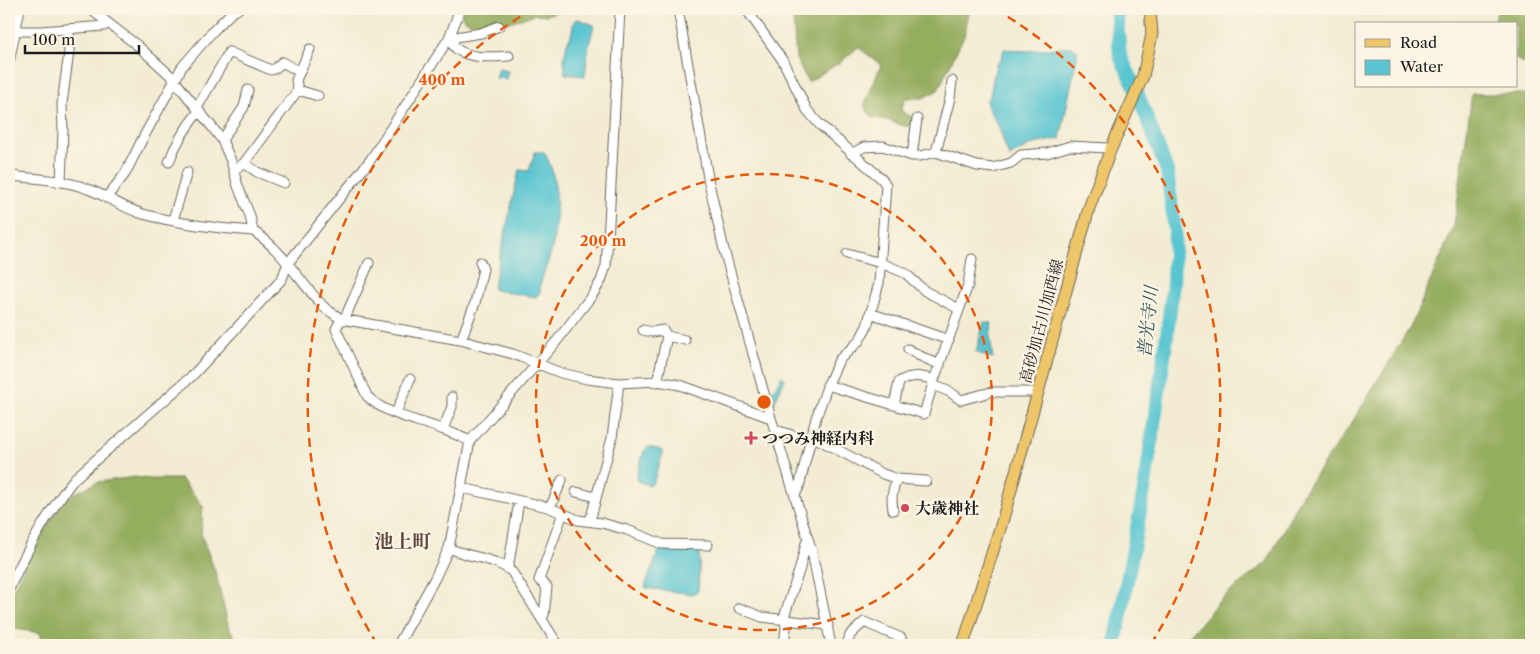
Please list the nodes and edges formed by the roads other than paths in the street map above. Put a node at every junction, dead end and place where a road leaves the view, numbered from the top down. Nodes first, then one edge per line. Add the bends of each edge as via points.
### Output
1 (20, 9) edge
2 (90, 9) edge
3 (459, 9) edge
4 (620, 9) edge
5 (678, 9) edge
6 (746, 9) edge
7 (1150, 9) edge
8 (231, 10) edge
9 (107, 22) junction
10 (499, 26) dead end
11 (70, 29) junction
12 (15, 31) junction
13 (451, 38) junction
14 (310, 49) dead end
15 (509, 56) dead end
16 (9, 62) edge
17 (300, 72) junction
18 (174, 80) junction
19 (952, 81) dead end
20 (248, 90) dead end
21 (298, 90) junction
22 (318, 96) dead end
23 (198, 110) junction
24 (917, 120) dead end
25 (222, 140) junction
26 (1110, 151) junction
27 (936, 152) junction
28 (851, 154) junction
29 (912, 156) junction
30 (169, 162) dead end
31 (244, 163) junction
32 (234, 170) junction
33 (187, 172) dead end
34 (9, 176) edge
35 (61, 182) junction
36 (284, 183) dead end
37 (106, 198) junction
38 (173, 220) junction
39 (252, 231) junction
40 (846, 254) dead end
41 (972, 259) dead end
42 (480, 262) dead end
43 (288, 263) junction
44 (369, 263) dead end
45 (880, 263) junction
46 (959, 309) junction
47 (870, 313) junction
48 (342, 319) junction
49 (643, 330) dead end
50 (667, 336) junction
51 (461, 340) junction
52 (685, 340) dead end
53 (949, 340) junction
54 (908, 349) dead end
55 (537, 363) junction
56 (940, 365) junction
57 (410, 379) dead end
58 (657, 382) junction
59 (618, 383) junction
60 (934, 383) junction
61 (827, 385) junction
62 (1038, 392) junction
63 (452, 397) dead end
64 (894, 405) junction
65 (396, 413) junction
66 (770, 418) junction
67 (443, 429) junction
68 (775, 432) junction
69 (811, 436) junction
70 (470, 441) junction
71 (897, 479) junction
72 (562, 480) dead end
73 (926, 481) dead end
74 (462, 488) junction
75 (576, 492) dead end
76 (795, 495) junction
77 (596, 497) junction
78 (519, 501) junction
79 (550, 508) junction
80 (893, 510) dead end
81 (563, 513) junction
82 (590, 521) junction
83 (809, 541) junction
84 (708, 545) dead end
85 (449, 548) junction
86 (508, 568) junction
87 (9, 589) edge
88 (739, 608) dead end
89 (541, 618) junction
90 (786, 621) junction
91 (828, 625) junction
92 (398, 645) edge
93 (558, 645) edge
94 (784, 645) edge
95 (831, 645) edge
96 (847, 645) edge
97 (898, 645) edge
98 (963, 645) edge

1 - 12 street
2 - 9 street
3 - 13 street
4 - 55 street via 606,266 593,294
5 - 66 street via 724,250
6 - 28 street via 783,61 807,110
7 - 26 main road, 高砂加古川加西線 via 1152,34 1140,82
8 - 18 street
9 - 11 street via 104,26
9 - 18 street
10 - 13 street
11 - 12 street
11 - 35 street via 62,104
12 - 16 street
13 - 15 street via 456,49 471,55
13 - 43 street via 371,159
14 - 17 street
17 - 21 street via 296,80
17 - 23 street via 282,62 271,70 229,52
18 - 23 street
18 - 37 street via 125,174
19 - 27 street
20 - 25 street via 244,107
21 - 22 street
21 - 31 street
23 - 25 street
23 - 30 street via 174,147
24 - 29 street
25 - 32 street
26 - 27 street via 1070,146 1021,156 993,168
26 - 62 main road, 高砂加古川加西線 via 1089,208
27 - 29 street
28 - 29 street via 864,147 883,146
28 - 45 street via 886,185
31 - 32 street
31 - 36 street
32 - 39 street
33 - 38 street
34 - 35 street
35 - 37 street via 87,188
37 - 38 street via 130,210
38 - 39 street
39 - 43 street
40 - 45 street
41 - 46 street via 968,285
42 - 51 street via 483,269 475,303
43 - 48 street via 325,308
43 - 87 street via 282,279 192,376 74,479 59,498
44 - 48 street
45 - 46 street via 905,273 925,291
45 - 47 street via 879,283
46 - 53 street
47 - 53 street
47 - 61 street via 859,341 839,360
48 - 51 street
48 - 65 street via 336,329 367,396 379,406
49 - 50 street via 663,330
50 - 52 street
50 - 58 street
51 - 55 street
53 - 56 street
54 - 56 street
55 - 59 street via 562,373
55 - 70 street
56 - 60 street
57 - 65 street
58 - 59 street
58 - 66 street via 680,385
59 - 77 street via 612,438
60 - 62 street via 961,400 991,392
60 - 64 street via 918,376 902,379
60 - 64 street via 924,414
61 - 64 street
61 - 69 street
62 - 98 main road, 高砂加古川加西線
63 - 67 street via 452,407
65 - 67 street
66 - 68 street
67 - 70 street
68 - 69 street via 798,438
68 - 76 street
69 - 71 street
69 - 76 street
70 - 74 street
71 - 73 street
71 - 80 street via 892,494
72 - 79 street
74 - 78 street
74 - 85 street
75 - 77 street
76 - 83 street
77 - 82 street
78 - 79 street
78 - 86 street
79 - 81 street
81 - 82 street
81 - 89 street via 539,580 547,587
82 - 84 street via 627,530 662,544
83 - 90 street via 787,604
83 - 91 street
85 - 86 street
85 - 92 street
86 - 89 street
88 - 90 street via 762,617
89 - 93 street
90 - 91 street
90 - 94 street
91 - 95 street
96 - 97 street via 850,635 864,622 901,638

